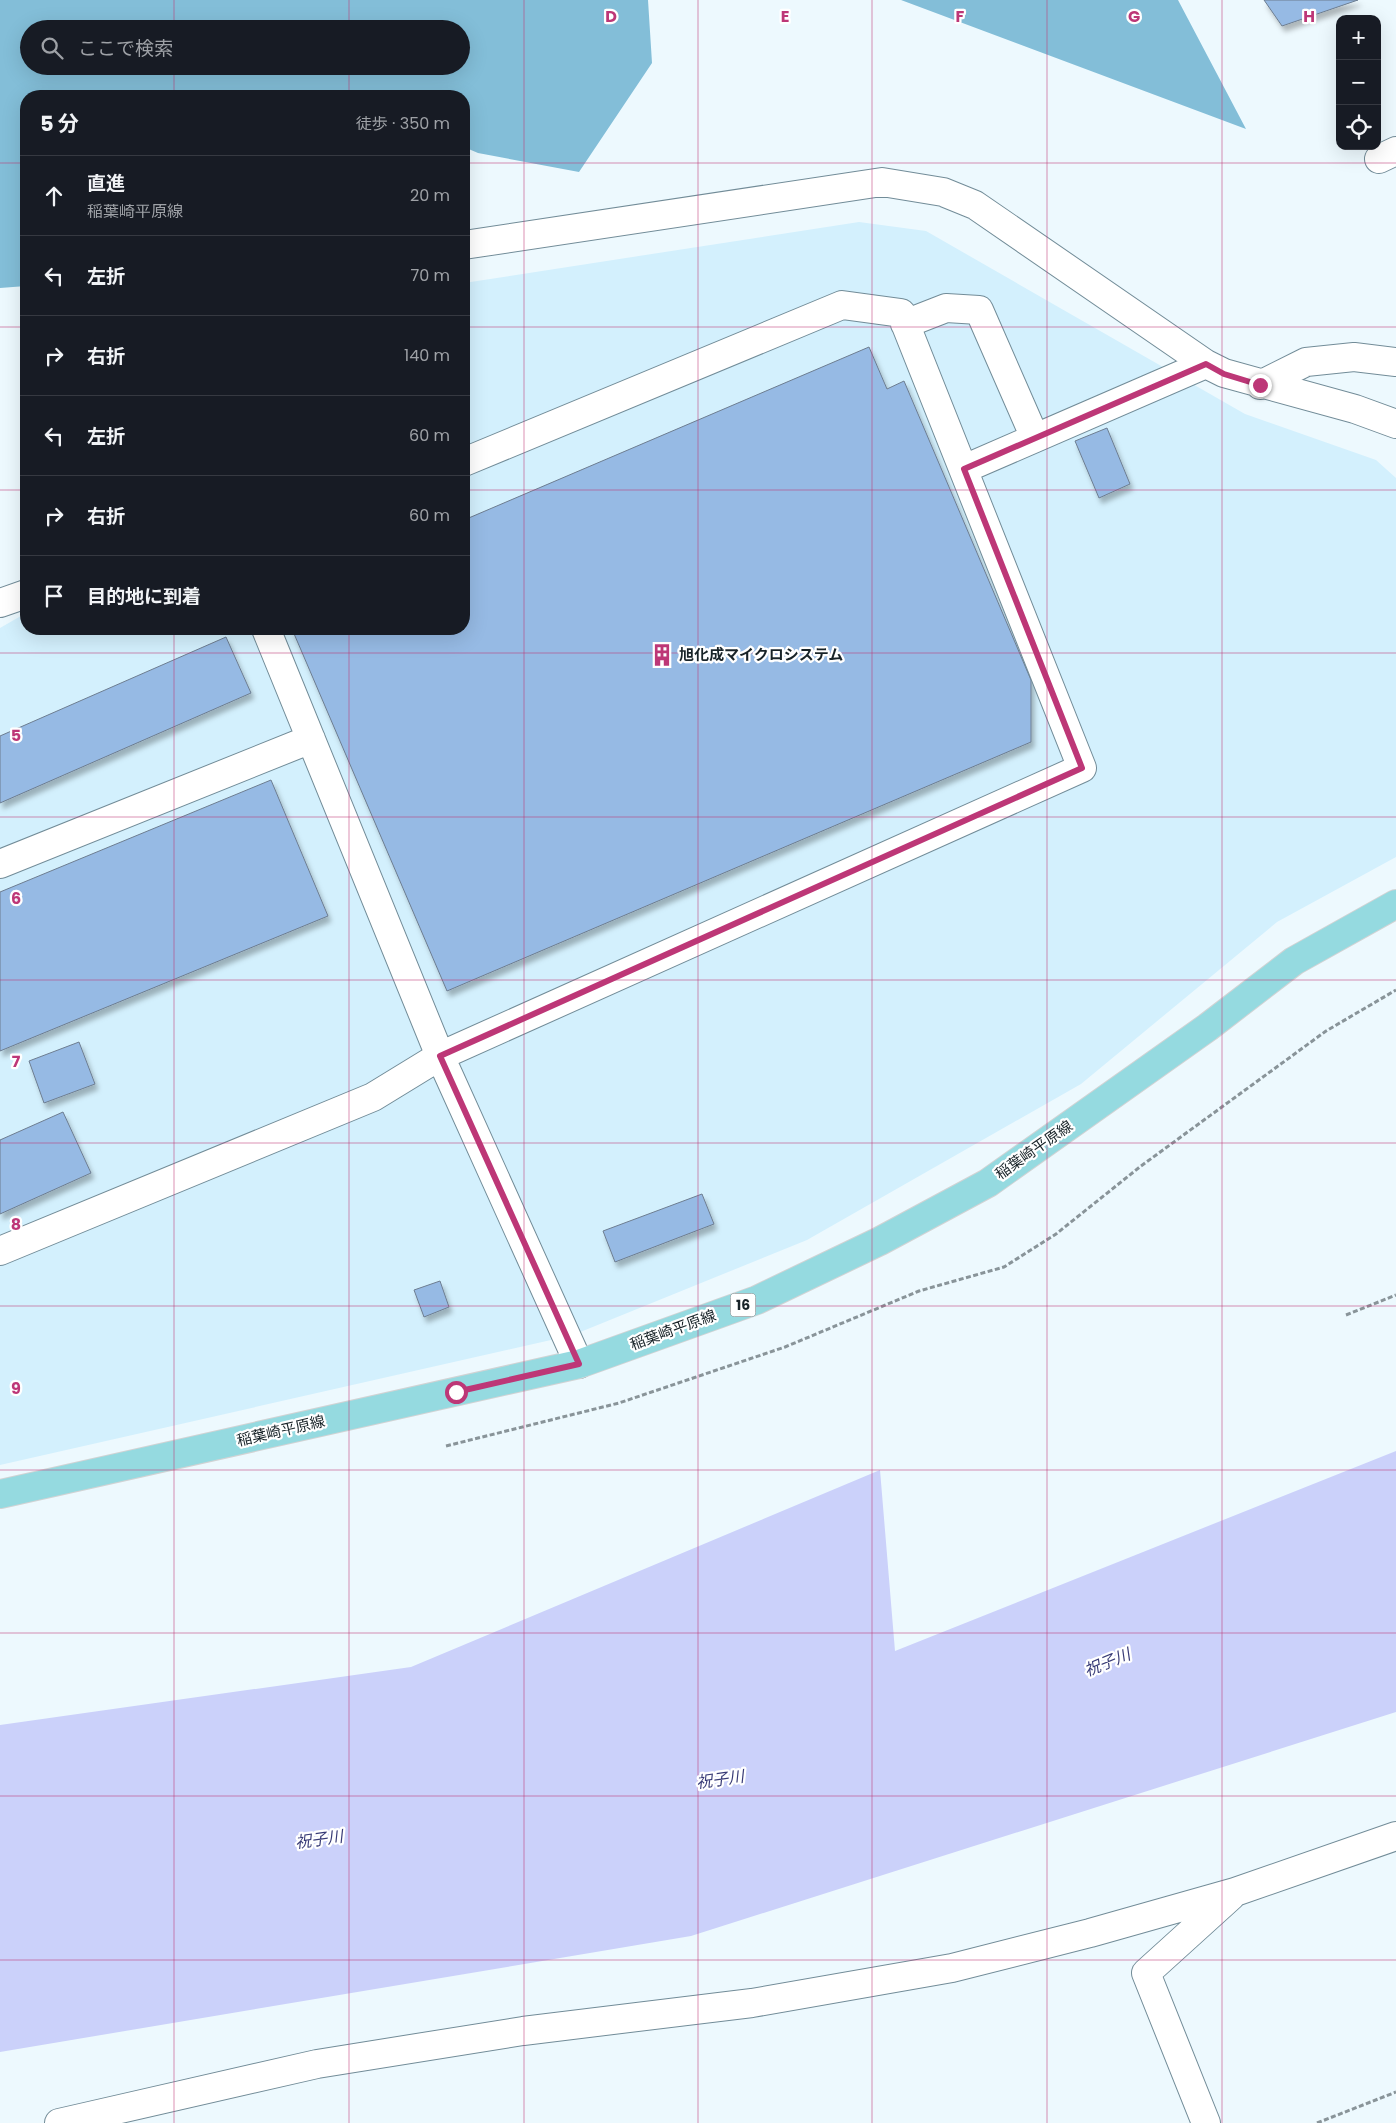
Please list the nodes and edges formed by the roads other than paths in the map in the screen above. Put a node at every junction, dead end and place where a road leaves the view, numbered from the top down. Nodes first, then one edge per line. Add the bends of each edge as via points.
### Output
1 (470, 244) edge
2 (905, 324) junction
3 (1396, 362) edge
4 (1206, 364) junction
5 (1260, 385) junction
6 (1396, 424) edge
7 (1034, 438) junction
8 (470, 460) edge
9 (964, 469) junction
10 (20, 596) edge
11 (0, 603) edge
12 (268, 635) edge
13 (311, 739) junction
14 (0, 864) edge
15 (1396, 904) edge
16 (440, 1056) junction
17 (0, 1250) edge
18 (579, 1364) junction
19 (0, 1494) edge
20 (1396, 1836) edge
21 (1235, 1892) junction
22 (59, 2123) edge
23 (1206, 2123) edge

1 - 4 street via 882,182 943,192 975,205
2 - 7 street via 946,308 979,310
2 - 8 street via 901,313 842,305
2 - 9 street
3 - 5 street via 1354,357 1306,362
4 - 5 street via 1224,374
4 - 7 street
5 - 6 street via 1355,409
7 - 9 street
9 - 16 street via 1082,768
10 - 11 street
12 - 13 street
13 - 14 street
13 - 16 street
15 - 18 main road, 稲葉崎平原線 / 16 via 1294,961 1208,1027 988,1183 880,1241 757,1300
16 - 17 street via 373,1097
16 - 18 street
18 - 19 main road, 稲葉崎平原線 / 16
20 - 21 street
21 - 22 street via 952,1968 752,2003 523,2030 317,2064
21 - 23 street via 1146,1973

